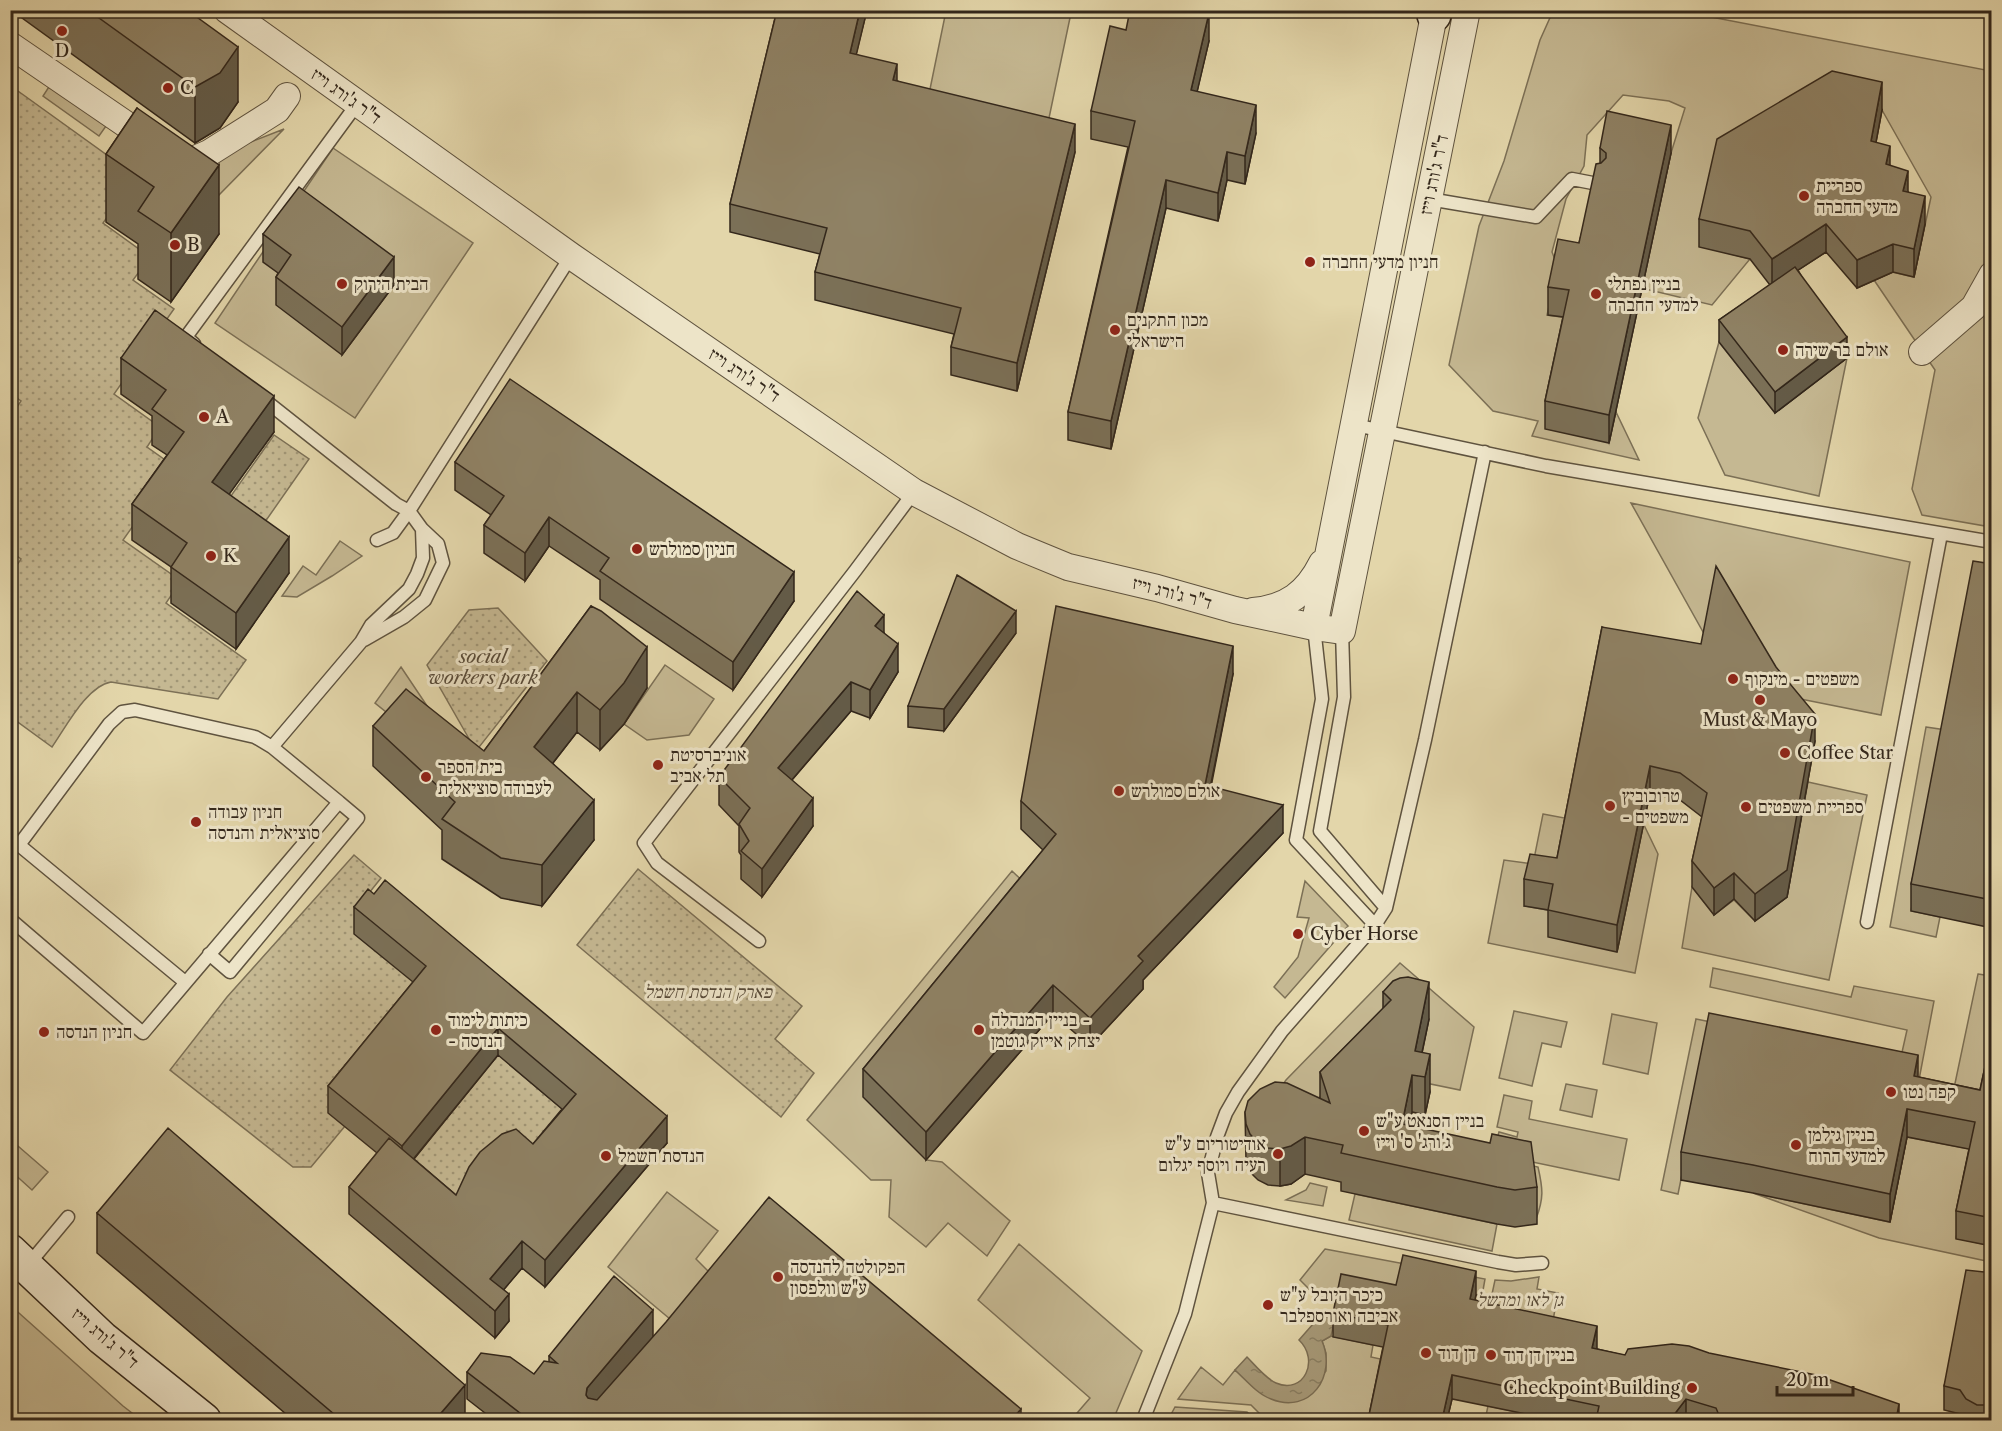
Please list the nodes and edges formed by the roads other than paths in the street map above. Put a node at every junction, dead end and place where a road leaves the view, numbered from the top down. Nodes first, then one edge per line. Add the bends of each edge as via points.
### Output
1 (1467, 10) edge
2 (1434, 12) edge
3 (240, 14) edge
4 (10, 45) edge
5 (287, 96) dead end
6 (357, 105) junction
7 (1598, 184) edge
8 (1429, 199) junction
9 (571, 256) junction
10 (1992, 275) edge
11 (205, 352) edge
12 (1922, 352) dead end
13 (251, 389) edge
14 (1355, 425) junction
15 (1381, 430) junction
16 (1485, 452) junction
17 (914, 492) junction
18 (409, 511) junction
19 (422, 529) junction
20 (1941, 534) junction
21 (1333, 538) junction
22 (377, 540) dead end
23 (1992, 543) edge
24 (1235, 610) junction
25 (1314, 627) junction
26 (1342, 631) junction
27 (361, 642) junction
28 (272, 747) junction
29 (339, 802) junction
30 (1386, 908) junction
31 (10, 919) edge
32 (1867, 922) dead end
33 (1375, 925) junction
34 (759, 941) dead end
35 (209, 954) junction
36 (185, 982) junction
37 (1214, 1203) junction
38 (68, 1216) dead end
39 (19, 1258) edge
40 (1542, 1263) dead end
41 (204, 1420) edge
42 (1143, 1420) edge

1 - 8 street, ד"ר ג'ורג וייז
2 - 14 street, ד"ר ג'ורג וייז
3 - 6 street, ד"ר ג'ורג וייז
4 - 5 street via 184,164 209,153 277,110
6 - 9 street, ד"ר ג'ורג וייז
6 - 11 lane via 186,338
7 - 8 lane via 1572,179 1536,217
8 - 15 street, ד"ר ג'ורג וייז
9 - 17 street, ד"ר ג'ורג וייז
9 - 18 lane
10 - 12 street via 1974,307
13 - 18 lane
14 - 15 lane
14 - 21 street, ד"ר ג'ורג וייז
15 - 16 lane
15 - 26 street, ד"ר ג'ורג וייז
16 - 20 lane
16 - 30 lane
17 - 24 street, ד"ר ג'ורג וייז via 1049,560
17 - 34 lane via 644,843 657,863
18 - 19 lane
18 - 22 lane via 393,533
19 - 27 lane via 423,558 409,589 371,625
19 - 27 lane via 438,544 443,564 425,600
20 - 23 lane
20 - 32 lane
21 - 24 street via 1316,574 1295,598 1255,611
21 - 25 street, ד"ר ג'ורג וייז
24 - 25 street, ד"ר ג'ורג וייז
25 - 26 street, ד"ר ג'ורג וייז
25 - 33 lane via 1322,699 1296,840
26 - 30 lane via 1344,697 1320,831
27 - 28 lane
28 - 29 lane
28 - 36 lane via 255,737 135,710 122,712 19,845
29 - 35 lane
29 - 35 lane via 358,818 230,972
30 - 33 lane
31 - 36 lane via 143,1033
33 - 37 lane via 1282,1031 1238,1092 1217,1137 1208,1173
35 - 36 lane
37 - 40 lane via 1498,1262
37 - 42 lane via 1185,1314
38 - 39 lane
39 - 41 street, ד"ר ג'ורג וייז via 102,1338

